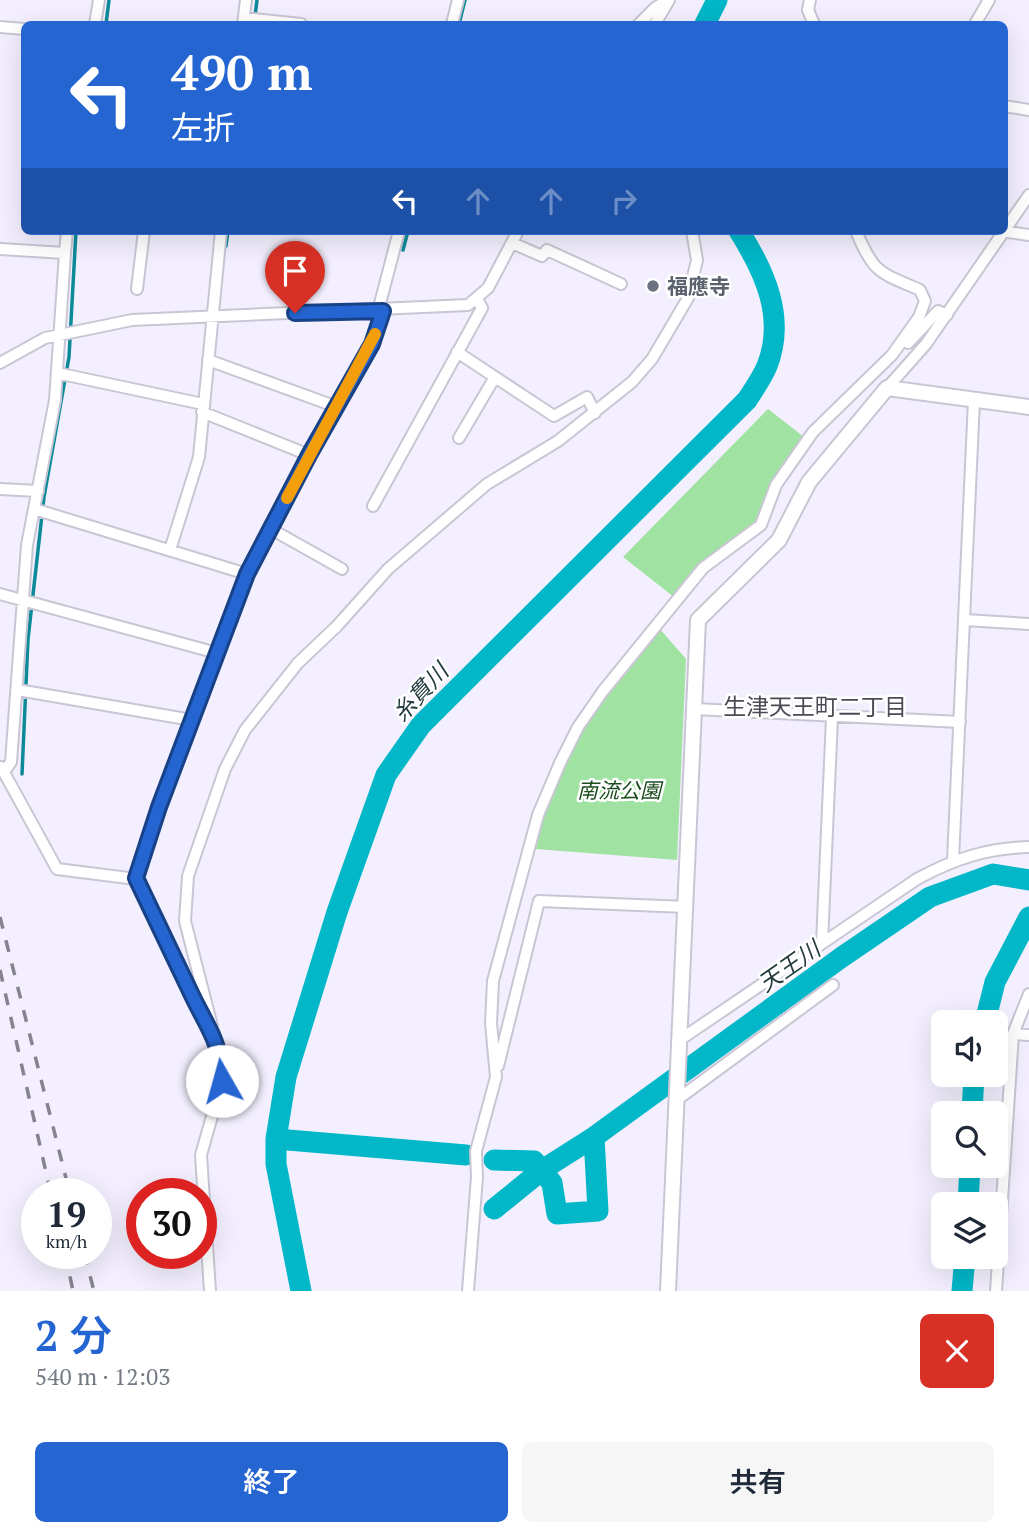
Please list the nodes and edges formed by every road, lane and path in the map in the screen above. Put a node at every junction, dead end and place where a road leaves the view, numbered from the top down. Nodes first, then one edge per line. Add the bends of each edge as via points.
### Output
1 (99, 0) edge
2 (246, 0) edge
3 (458, 0) edge
4 (669, 0) edge
5 (810, 0) edge
6 (986, 1) edge
7 (96, 21) edge
8 (244, 21) edge
9 (453, 21) edge
10 (642, 21) edge
11 (657, 21) edge
12 (813, 21) edge
13 (976, 21) edge
14 (0, 27) edge
15 (21, 29) edge
16 (1008, 107) edge
17 (1029, 110) edge
18 (1029, 195) edge
19 (1008, 225) edge
20 (1008, 233) edge
21 (67, 235) edge
22 (144, 235) edge
23 (221, 235) edge
24 (398, 235) edge
25 (516, 235) edge
26 (693, 235) edge
27 (858, 235) edge
28 (1001, 235) edge
29 (1029, 235) edge
30 (512, 243) junction
31 (0, 249) edge
32 (65, 253) junction
33 (621, 284) dead end
34 (137, 289) dead end
35 (477, 299) junction
36 (380, 311) junction
37 (947, 315) junction
38 (212, 316) junction
39 (59, 334) junction
40 (457, 352) junction
41 (892, 355) junction
42 (208, 360) junction
43 (0, 363) edge
44 (57, 373) junction
45 (495, 377) junction
46 (887, 388) junction
47 (974, 400) junction
48 (337, 407) junction
49 (1029, 407) edge
50 (203, 408) junction
51 (595, 413) junction
52 (459, 438) dead end
53 (309, 455) junction
54 (0, 489) edge
55 (38, 491) junction
56 (373, 506) dead end
57 (34, 509) junction
58 (271, 530) junction
59 (170, 550) junction
60 (342, 569) dead end
61 (247, 574) junction
62 (0, 594) edge
63 (24, 601) junction
64 (965, 620) junction
65 (1029, 624) edge
66 (217, 653) junction
67 (18, 691) junction
68 (695, 709) junction
69 (832, 718) junction
70 (192, 720) junction
71 (960, 722) junction
72 (2, 769) edge
73 (1029, 847) edge
74 (953, 860) junction
75 (136, 878) junction
76 (687, 907) junction
77 (822, 943) junction
78 (833, 985) dead end
79 (1029, 994) edge
80 (214, 1033) junction
81 (1013, 1034) junction
82 (1029, 1035) edge
83 (681, 1043) junction
84 (496, 1077) junction
85 (678, 1093) junction
86 (210, 1291) edge
87 (468, 1291) edge
88 (668, 1291) edge
89 (996, 1291) edge

1 - 7 street
2 - 8 street
3 - 9 street
4 - 10 street
4 - 11 street
5 - 12 street
6 - 13 street
14 - 15 street
16 - 17 street
18 - 19 street
20 - 29 street
21 - 32 street
22 - 34 street
23 - 38 street
24 - 36 street
25 - 30 street
26 - 51 street via 695,276 677,319 632,382
27 - 41 street via 870,264 924,296 919,317
28 - 37 street
30 - 33 street via 542,256 547,250
30 - 35 street
31 - 32 street
32 - 39 street
35 - 36 street via 448,308
35 - 40 street via 482,307
36 - 38 street
36 - 48 street via 372,344
37 - 41 street via 937,311
37 - 46 street
38 - 39 street via 132,320
38 - 42 street
39 - 43 street
39 - 44 street
40 - 45 street
40 - 56 street
41 - 84 street via 813,432 776,485 761,524 703,568 578,727 538,815 493,981
42 - 48 street
42 - 50 street
44 - 50 street
44 - 55 street
45 - 51 street via 554,416 587,397
45 - 52 street
46 - 47 street
46 - 68 street via 809,482 779,540 698,620
47 - 49 street
47 - 64 street
48 - 53 street
50 - 53 street
50 - 59 street via 199,457
51 - 80 street via 487,484 388,569 298,663 245,730 225,769 188,876 185,921
53 - 58 street
54 - 55 street
55 - 57 street
57 - 59 street
57 - 63 street
58 - 60 street
58 - 61 street
59 - 61 street
61 - 66 street
62 - 63 street
63 - 66 street
63 - 67 street
64 - 65 street
64 - 71 street
66 - 70 street
67 - 70 street
67 - 72 street via 11,762
68 - 69 street
68 - 76 street
69 - 71 street
69 - 77 street
70 - 75 street
71 - 74 street
72 - 75 street via 57,869
73 - 74 street via 998,848
74 - 77 street
75 - 80 street
76 - 83 street
76 - 84 street via 539,901
77 - 83 street
78 - 85 street
79 - 81 street
80 - 86 street via 222,1081 201,1155
81 - 82 street
81 - 89 street
83 - 85 street
84 - 87 street via 476,1151
85 - 88 street

